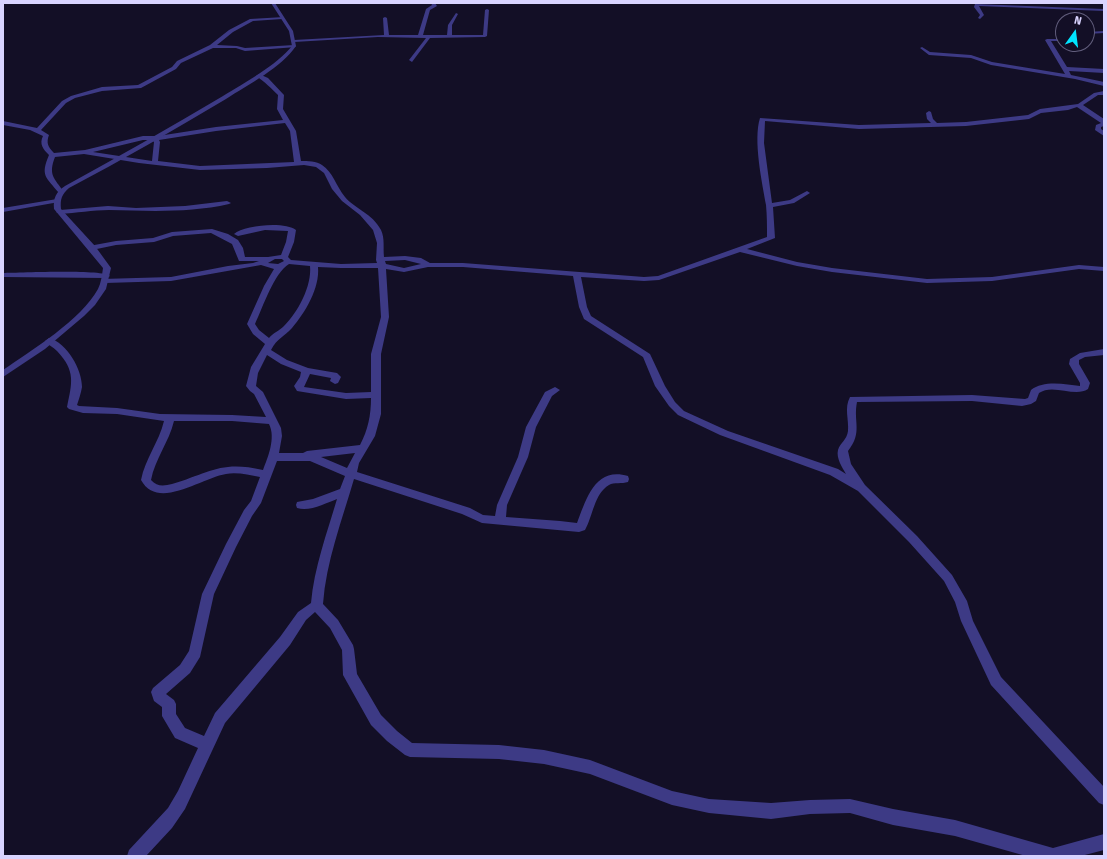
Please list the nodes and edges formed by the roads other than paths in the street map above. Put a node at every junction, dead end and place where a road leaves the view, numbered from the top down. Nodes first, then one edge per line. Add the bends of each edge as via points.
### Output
1 (273, 3) edge
2 (433, 3) edge
3 (487, 10) dead end
4 (1104, 10) edge
5 (456, 14) dead end
6 (282, 18) junction
7 (385, 18) dead end
8 (980, 18) dead end
9 (386, 36) junction
10 (420, 36) junction
11 (429, 37) junction
12 (449, 37) junction
13 (1055, 40) edge
14 (294, 44) junction
15 (212, 46) junction
16 (922, 48) dead end
17 (412, 60) dead end
18 (1066, 69) junction
19 (1104, 71) edge
20 (259, 76) junction
21 (1069, 76) junction
22 (1104, 84) edge
23 (1104, 93) edge
24 (1080, 105) junction
25 (929, 113) dead end
26 (287, 121) junction
27 (3, 123) edge
28 (1104, 123) edge
29 (935, 124) junction
30 (38, 130) junction
31 (1104, 134) edge
32 (156, 139) junction
33 (84, 152) junction
34 (52, 155) junction
35 (121, 157) junction
36 (155, 163) junction
37 (298, 164) junction
38 (61, 192) junction
39 (807, 193) dead end
40 (57, 201) junction
41 (227, 204) dead end
42 (769, 205) junction
43 (3, 210) edge
44 (60, 212) junction
45 (238, 234) junction
46 (223, 235) junction
47 (232, 240) junction
48 (92, 248) junction
49 (738, 249) junction
50 (286, 260) junction
51 (265, 261) junction
52 (381, 263) junction
53 (314, 265) junction
54 (279, 267) junction
55 (1104, 269) edge
56 (576, 274) junction
57 (3, 275) edge
58 (106, 278) junction
59 (49, 341) junction
60 (268, 347) junction
61 (1104, 352) edge
62 (306, 372) junction
63 (3, 374) edge
64 (335, 381) dead end
65 (555, 390) dead end
66 (376, 395) junction
67 (170, 418) junction
68 (271, 421) junction
69 (363, 448) junction
70 (274, 456) junction
71 (299, 457) junction
72 (350, 474) junction
73 (266, 476) junction
74 (624, 479) dead end
75 (862, 488) junction
76 (345, 492) junction
77 (301, 506) dead end
78 (500, 519) junction
79 (317, 606) junction
80 (207, 745) junction
81 (1104, 798) edge
82 (1104, 842) edge
83 (135, 856) edge

1 - 6 street
2 - 10 street via 435,6 428,9
3 - 12 street via 485,36
4 - 8 street via 977,5 982,15
5 - 12 street via 450,25
6 - 14 street via 291,31
6 - 15 street via 252,20
7 - 9 street
9 - 10 street
9 - 14 street
10 - 11 street
11 - 12 street
11 - 17 street
13 - 18 street via 1047,40
14 - 15 street via 245,50
14 - 20 street via 289,53
15 - 30 street via 179,62 174,68 139,87 102,89 73,97 64,102
16 - 21 street via 929,53 971,57
18 - 19 street
18 - 21 street
20 - 26 street via 278,90 281,95 280,109
20 - 32 street
21 - 22 street
23 - 24 street via 1096,94
24 - 28 street
24 - 29 street via 1040,111 1029,117 966,124
25 - 29 street
26 - 32 street
26 - 37 street via 293,131
27 - 30 street
28 - 31 street via 1098,126 1098,130
29 - 42 street via 859,127 762,120 761,143
30 - 34 street via 46,135 45,148
32 - 33 street via 143,138
32 - 35 street
32 - 36 street
33 - 34 street
33 - 35 street
34 - 38 street via 47,168 49,177
35 - 36 street
35 - 38 street
36 - 37 street via 200,168
37 - 52 street via 318,165 327,172 334,190 363,213 377,230 381,243
38 - 40 street
39 - 42 street via 792,202
40 - 43 street
40 - 44 street
41 - 44 street via 136,210 114,207
42 - 49 street via 771,238
44 - 48 street
45 - 46 street
45 - 47 street
45 - 50 street via 271,228 292,230
46 - 47 street
46 - 48 street via 212,231 172,234 149,241 122,242
47 - 51 street via 239,248 242,259 257,258
48 - 58 street via 107,268
49 - 55 street via 832,270 927,281 992,279 1079,267
49 - 56 street via 659,278
50 - 51 street via 274,257
50 - 53 street
50 - 54 street
51 - 54 street via 265,266
51 - 58 street via 171,279
52 - 53 street
52 - 56 street via 404,270 428,265 463,265
52 - 66 street via 385,317 376,354
53 - 60 street via 316,272 305,302 292,322 274,336
54 - 60 street via 251,324
56 - 75 street via 587,317 647,356 660,386 681,413 724,433 834,472
57 - 58 street via 77,275
58 - 59 street via 100,292 83,312
59 - 63 street
59 - 67 street via 60,348 72,365 77,385 72,407 79,410 118,411 147,417
60 - 62 street via 284,362
60 - 68 street via 259,358 251,386 258,392
61 - 75 street via 1083,355 1076,359 1074,364 1085,383 1082,389 1056,386 1037,389 1033,399 1028,402 972,398 853,398 853,436 843,450 843,455 844,462
62 - 64 street via 333,375 336,377
62 - 66 street via 299,386 304,391 346,396
65 - 78 street via 548,394 531,427 523,457 502,505
66 - 69 street via 376,414 370,436
67 - 68 street via 239,418
67 - 73 street via 166,434 147,472 146,480 150,486 159,490 173,488 227,469
68 - 70 street via 278,436
69 - 71 street
69 - 72 street
70 - 71 street
70 - 73 street
71 - 72 street via 311,457
72 - 76 street
72 - 78 street via 466,511 478,519
73 - 80 street via 256,503 230,547 208,594 195,653 185,669 158,692 159,697 169,704 169,716 180,732
74 - 78 street via 606,481 599,487 579,528 504,522
75 - 81 street via 948,578 961,601 967,621 996,681
76 - 77 street
76 - 79 street via 327,552
79 - 80 street via 302,616 238,695 220,718
79 - 82 street via 334,624 348,649 350,674 376,720 410,750 544,756 590,767 672,798 709,806 771,811 850,806 955,828 1053,856
80 - 83 street via 177,808

